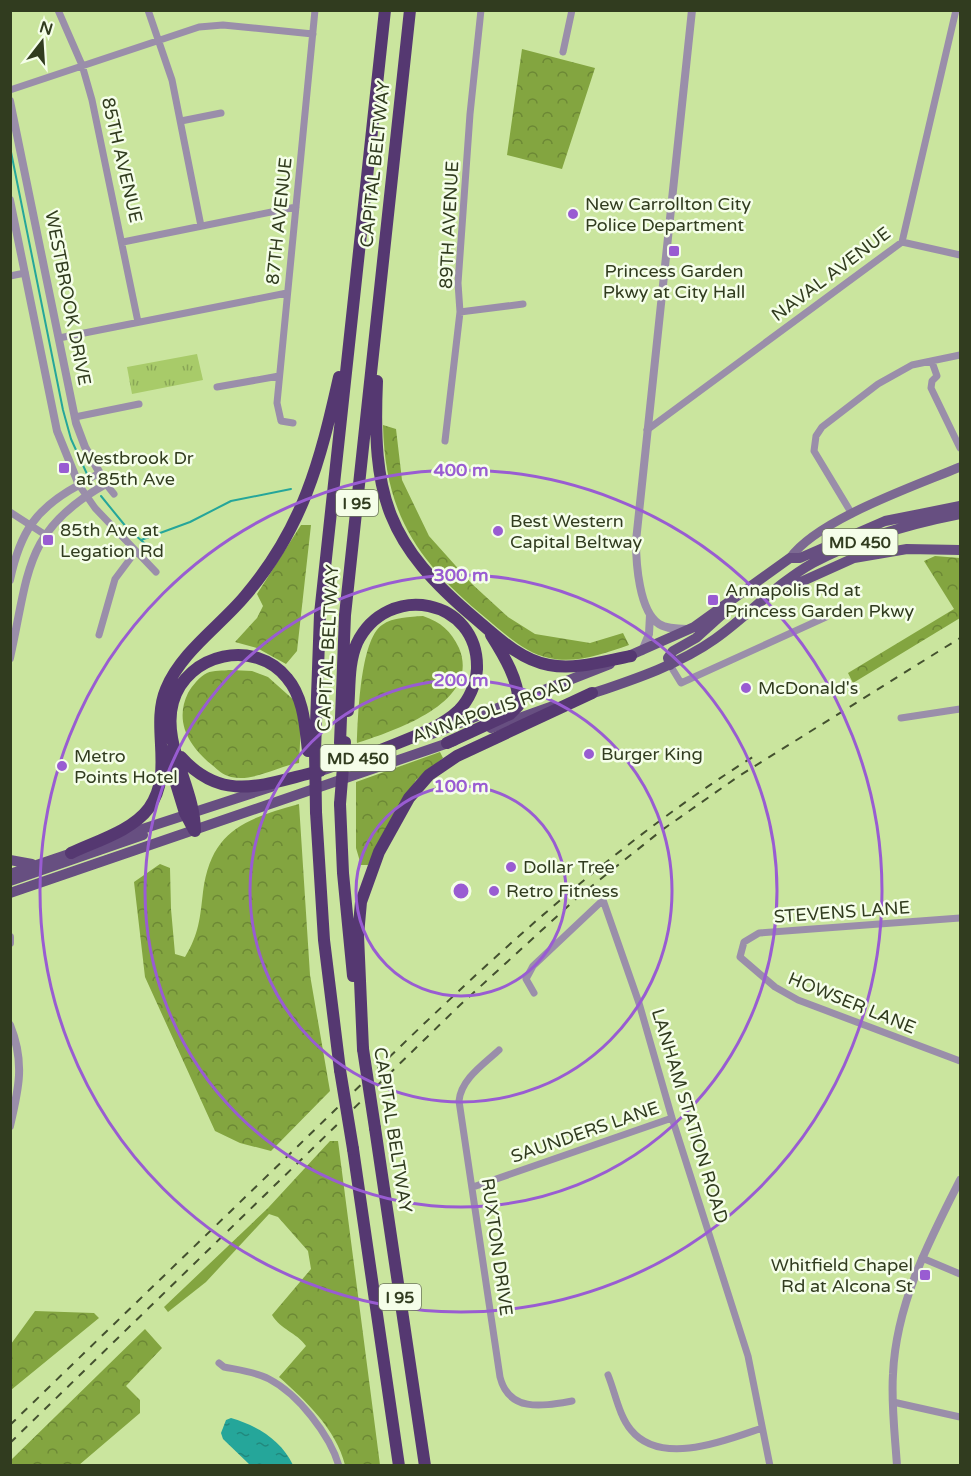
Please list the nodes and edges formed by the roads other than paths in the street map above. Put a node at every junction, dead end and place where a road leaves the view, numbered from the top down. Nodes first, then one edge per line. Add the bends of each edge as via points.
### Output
1 (58, 10) edge
2 (148, 10) edge
3 (315, 10) edge
4 (385, 10) edge
5 (410, 10) edge
6 (482, 10) edge
7 (572, 10) edge
8 (692, 10) edge
9 (956, 10) edge
10 (313, 34) junction
11 (160, 41) junction
12 (563, 52) dead end
13 (81, 65) junction
14 (10, 90) edge
15 (10, 101) edge
16 (221, 113) dead end
17 (181, 121) junction
18 (10, 200) edge
19 (296, 207) junction
20 (201, 225) junction
21 (123, 242) junction
22 (902, 242) junction
23 (960, 255) edge
24 (382, 262) junction
25 (25, 273) junction
26 (10, 276) edge
27 (287, 293) junction
28 (523, 304) dead end
29 (460, 312) junction
30 (352, 314) junction
31 (138, 322) junction
32 (59, 338) junction
33 (960, 355) edge
34 (932, 362) junction
35 (279, 376) junction
36 (218, 387) dead end
37 (139, 404) dead end
38 (75, 417) junction
39 (293, 423) dead end
40 (646, 430) junction
41 (445, 441) dead end
42 (960, 448) edge
43 (960, 467) edge
44 (99, 473) junction
45 (106, 484) junction
46 (79, 485) junction
47 (114, 494) dead end
48 (86, 496) junction
49 (960, 506) edge
50 (10, 512) edge
51 (852, 514) junction
52 (960, 514) edge
53 (30, 524) junction
54 (44, 534) junction
55 (960, 550) edge
56 (136, 551) junction
57 (790, 558) junction
58 (156, 572) dead end
59 (10, 580) edge
60 (741, 594) junction
61 (771, 595) junction
62 (650, 614) junction
63 (826, 617) dead end
64 (485, 627) junction
65 (689, 629) junction
66 (99, 634) dead end
67 (636, 653) junction
68 (10, 658) edge
69 (670, 665) junction
70 (592, 693) junction
71 (519, 702) junction
72 (960, 709) edge
73 (901, 718) dead end
74 (161, 737) junction
75 (343, 742) junction
76 (447, 743) junction
77 (312, 752) junction
78 (178, 753) junction
79 (369, 755) junction
80 (320, 771) junction
81 (190, 812) junction
82 (165, 820) junction
83 (195, 831) junction
84 (71, 853) junction
85 (10, 860) edge
86 (38, 864) junction
87 (10, 874) edge
88 (10, 881) edge
89 (10, 893) edge
90 (960, 918) edge
91 (10, 937) edge
92 (10, 943) edge
93 (740, 957) joint
94 (534, 993) dead end
95 (10, 1025) edge
96 (363, 1049) junction
97 (499, 1050) dead end
98 (960, 1061) edge
99 (672, 1118) junction
100 (10, 1126) edge
101 (960, 1180) edge
102 (473, 1187) junction
103 (922, 1258) junction
104 (960, 1274) edge
105 (219, 1363) dead end
106 (608, 1375) dead end
107 (572, 1401) dead end
108 (893, 1402) junction
109 (960, 1417) edge
110 (762, 1428) junction
111 (399, 1463) edge
112 (339, 1466) edge
113 (425, 1466) edge
114 (771, 1466) edge
115 (897, 1466) edge

1 - 13 street, 85TH AVENUE
2 - 11 street
3 - 10 street, 87TH AVENUE
4 - 30 highway, CAPITAL BELTWAY / I 95
5 - 24 highway, CAPITAL BELTWAY / I 95
6 - 29 street, 89TH AVENUE via 470,114 458,283
7 - 12 street
8 - 40 street
9 - 22 street, NAVAL AVENUE
10 - 11 street via 223,25 199,27
10 - 19 street, 87TH AVENUE
11 - 13 street
11 - 17 street
13 - 14 street
13 - 21 street, 85TH AVENUE via 100,132
15 - 32 street, WESTBROOK DRIVE
16 - 17 street
17 - 20 street
18 - 25 street, WESTBROOK DRIVE
19 - 20 street
19 - 27 street, 87TH AVENUE
20 - 21 street
21 - 31 street, 85TH AVENUE
22 - 23 street
22 - 40 street, NAVAL AVENUE
24 - 64 highway via 375,433 384,495 402,539 426,574
24 - 75 highway, CAPITAL BELTWAY / I 95 via 345,615
25 - 26 street
25 - 46 street, WESTBROOK DRIVE via 57,430
27 - 31 street
27 - 35 street, 87TH AVENUE
28 - 29 street
29 - 41 street, 89TH AVENUE
30 - 74 highway via 322,453 299,513 260,578 174,674 159,712
30 - 77 highway, CAPITAL BELTWAY / I 95 via 320,614
31 - 32 street
32 - 38 street, WESTBROOK DRIVE
33 - 34 street
34 - 42 street via 938,376 931,388
34 - 51 street via 912,365 878,384 819,432 814,452
35 - 36 street
35 - 39 street, 87TH AVENUE via 277,412 281,421
37 - 38 street
38 - 44 street, WESTBROOK DRIVE via 82,441
40 - 62 street via 636,562
43 - 51 main road
44 - 45 street, WESTBROOK DRIVE
44 - 46 street
45 - 47 street, WESTBROOK DRIVE
45 - 48 street
46 - 48 street, WESTBROOK DRIVE
46 - 53 street via 48,505
48 - 54 street
48 - 56 street, WESTBROOK DRIVE
49 - 57 main road, ANNAPOLIS ROAD / MD 450 via 885,521 800,558
50 - 53 street
51 - 57 main road via 811,538
52 - 61 main road, ANNAPOLIS ROAD / MD 450 via 914,524 848,547 782,582
53 - 54 street
53 - 59 street
54 - 68 street via 30,565
55 - 61 main road via 907,549 854,558
56 - 58 street, WESTBROOK DRIVE
56 - 66 street via 115,579
57 - 60 main road, ANNAPOLIS ROAD / MD 450
60 - 65 main road, ANNAPOLIS ROAD / MD 450
60 - 69 main road via 715,623 673,651 668,658
61 - 69 main road, ANNAPOLIS ROAD / MD 450 via 713,640
62 - 65 street via 660,625
62 - 67 street via 649,634
63 - 69 street via 681,682
64 - 67 highway via 526,657 550,665 577,666
64 - 71 highway via 508,665
65 - 67 main road, ANNAPOLIS ROAD / MD 450
67 - 71 main road, ANNAPOLIS ROAD / MD 450
69 - 70 main road, ANNAPOLIS ROAD / MD 450
70 - 76 main road, ANNAPOLIS ROAD / MD 450
70 - 96 highway via 457,756 429,775 409,798 379,852 361,902 358,935
71 - 76 highway via 510,714
71 - 79 main road, ANNAPOLIS ROAD / MD 450
72 - 73 street
74 - 81 highway
74 - 84 highway via 160,781 149,808 136,822
75 - 79 highway via 354,652 370,625 401,606 427,605 448,613 466,630 476,650 477,675 469,697 447,719
75 - 96 highway, CAPITAL BELTWAY / I 95, bridge via 340,804 348,938
76 - 83 main road, ANNAPOLIS ROAD / MD 450
77 - 78 highway via 301,704 286,676 262,660 235,655 198,667 178,689 170,725
77 - 111 highway, CAPITAL BELTWAY / I 95, bridge via 324,940
78 - 80 highway via 197,774 230,788
78 - 81 highway
79 - 80 main road, ANNAPOLIS ROAD / MD 450
80 - 81 main road, ANNAPOLIS ROAD / MD 450
81 - 82 main road, ANNAPOLIS ROAD / MD 450
81 - 83 highway
82 - 84 main road, ANNAPOLIS ROAD / MD 450
82 - 88 main road via 159,829
83 - 89 main road, ANNAPOLIS ROAD / MD 450
84 - 86 main road, ANNAPOLIS ROAD / MD 450
85 - 86 main road
86 - 87 main road, ANNAPOLIS ROAD / MD 450
90 - 93 street, STEVENS LANE via 759,933 744,942
91 - 92 street
93 - 98 street, HOWSER LANE via 775,987 798,1000
94 - 99 street, LANHAM STATION ROAD via 526,980 533,966 603,900 639,1003
95 - 100 street via 21,1059
96 - 113 highway, CAPITAL BELTWAY / I 95, bridge
97 - 102 street, RUXTON DRIVE via 469,1078 460,1093
99 - 102 street, SAUNDERS LANE
99 - 110 street, LANHAM STATION ROAD via 748,1356
101 - 103 street
102 - 107 street, RUXTON DRIVE via 502,1385 513,1399 528,1406
103 - 104 street
103 - 108 street via 898,1330
105 - 112 street via 279,1385 324,1433
106 - 110 street via 629,1428 650,1442 690,1448
108 - 109 street
108 - 115 street
110 - 114 street, LANHAM STATION ROAD

